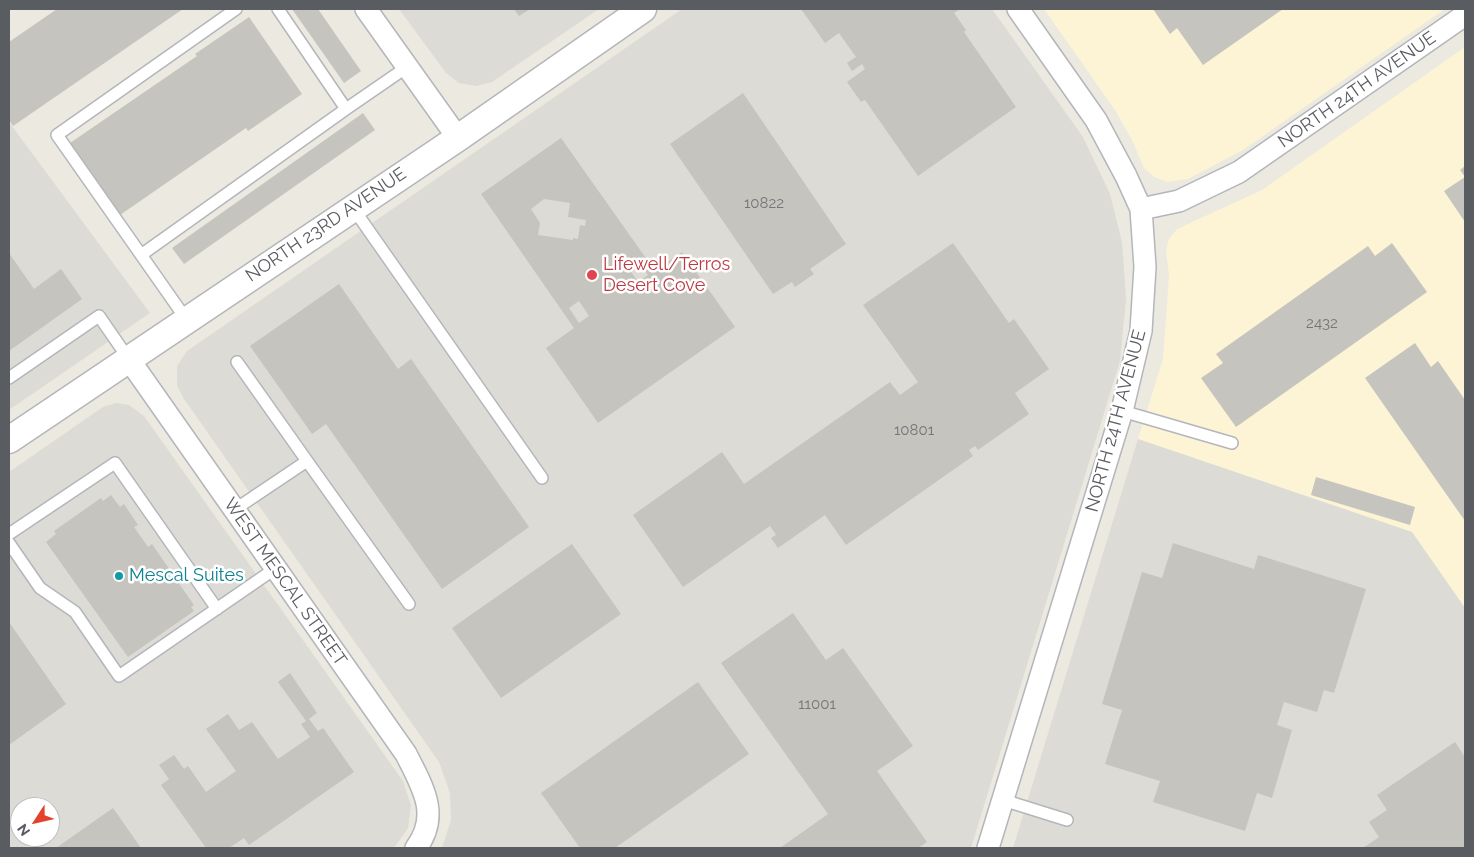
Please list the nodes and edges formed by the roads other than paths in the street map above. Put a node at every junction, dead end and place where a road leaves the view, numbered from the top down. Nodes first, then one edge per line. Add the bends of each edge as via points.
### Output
1 (236, 9) edge
2 (278, 9) edge
3 (366, 9) edge
4 (642, 9) edge
5 (1018, 9) edge
6 (1465, 15) edge
7 (407, 67) junction
8 (346, 110) junction
9 (458, 138) junction
10 (353, 208) junction
11 (1141, 209) junction
12 (141, 255) junction
13 (186, 319) junction
14 (128, 358) junction
15 (238, 362) dead end
16 (9, 378) edge
17 (1122, 411) junction
18 (9, 440) edge
19 (1232, 443) dead end
20 (307, 461) junction
21 (542, 478) dead end
22 (234, 510) junction
23 (9, 534) edge
24 (9, 542) edge
25 (276, 568) junction
26 (409, 604) dead end
27 (217, 609) junction
28 (1003, 800) junction
29 (1067, 820) dead end
30 (416, 848) edge
31 (988, 848) edge

1 - 12 lane via 56,135
2 - 8 lane
3 - 7 street
4 - 9 street, NORTH 23RD AVENUE
5 - 11 street via 1096,120
6 - 11 street, NORTH 24TH AVENUE via 1239,172 1179,201
7 - 8 lane
7 - 9 street
8 - 12 lane
9 - 10 street, NORTH 23RD AVENUE
10 - 13 street, NORTH 23RD AVENUE
10 - 21 lane
11 - 17 street, NORTH 24TH AVENUE via 1145,267 1141,331
12 - 13 lane
13 - 14 street, NORTH 23RD AVENUE
14 - 16 lane via 99,316
14 - 18 street, NORTH 23RD AVENUE
14 - 22 street, WEST MESCAL STREET
15 - 20 lane
17 - 19 lane
17 - 28 street, NORTH 24TH AVENUE
20 - 22 lane
20 - 26 lane
22 - 25 street, WEST MESCAL STREET
23 - 27 lane via 115,463
24 - 27 lane via 40,588 74,612 119,676
25 - 27 lane
25 - 30 street, WEST MESCAL STREET via 406,754 422,786 430,813 424,838
28 - 29 lane
28 - 31 street, NORTH 24TH AVENUE

